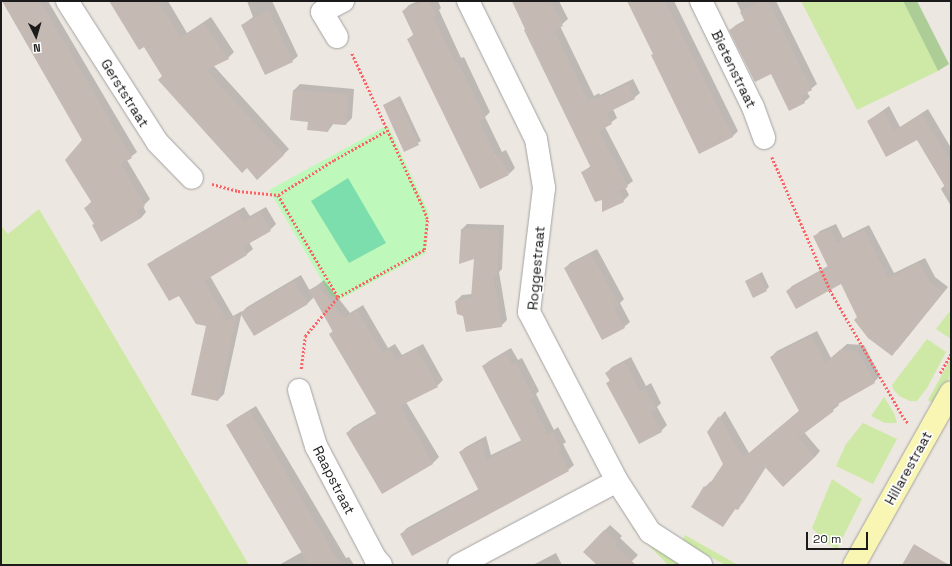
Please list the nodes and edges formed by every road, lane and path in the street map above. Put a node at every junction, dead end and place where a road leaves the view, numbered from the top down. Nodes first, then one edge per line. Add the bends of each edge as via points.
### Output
1 (67, 1) edge
2 (344, 1) edge
3 (468, 1) edge
4 (701, 1) edge
5 (337, 38) joint
6 (386, 131) junction
7 (764, 138) joint
8 (192, 178) joint
9 (278, 194) junction
10 (338, 298) junction
11 (299, 390) joint
12 (951, 392) edge
13 (923, 441) junction
14 (617, 481) junction
15 (381, 565) edge
16 (459, 565) edge
17 (701, 565) edge
18 (854, 565) edge

1 - 8 street, Gerststraat via 157,142
2 - 5 street via 322,12
3 - 14 street, Roggestraat via 536,139 544,188 529,312
4 - 7 street, Bietenstraat via 753,107
5 - 6 path via 348,47 356,61
6 - 9 path
6 - 10 path via 427,219 424,250
7 - 13 path via 830,290 904,418
8 - 9 path via 238,192
9 - 10 path
10 - 11 path via 305,336
11 - 15 street, Raapstraat via 316,446
12 - 13 main road, Hillarestraat
13 - 18 main road, Hillarestraat
14 - 16 street
14 - 17 street, Roggestraat via 650,532

